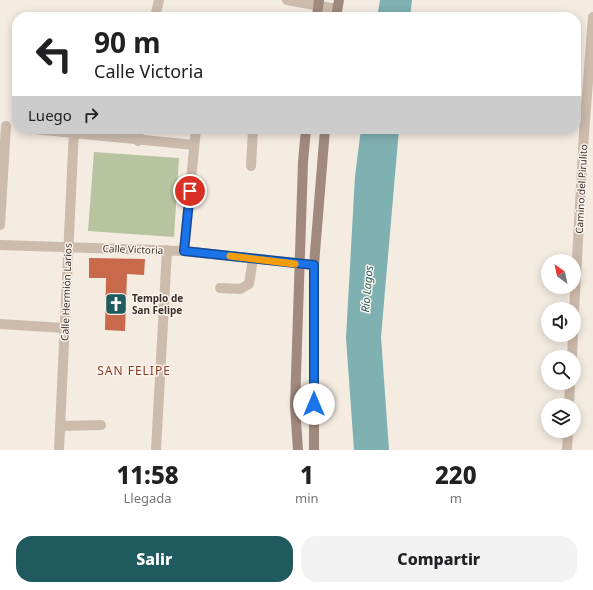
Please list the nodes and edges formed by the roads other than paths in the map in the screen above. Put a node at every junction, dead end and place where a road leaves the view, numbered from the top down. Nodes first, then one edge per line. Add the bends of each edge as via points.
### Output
1 (158, 0) edge
2 (287, 0) edge
3 (318, 3) edge
4 (337, 9) edge
5 (156, 12) edge
6 (593, 17) edge
7 (3, 126) edge
8 (74, 134) edge
9 (93, 134) edge
10 (139, 134) edge
11 (195, 134) edge
12 (254, 134) edge
13 (306, 134) edge
14 (325, 134) edge
15 (138, 141) junction
16 (194, 145) junction
17 (251, 166) dead end
18 (0, 226) edge
19 (0, 245) edge
20 (67, 248) junction
21 (167, 250) junction
22 (184, 251) junction
23 (253, 259) junction
24 (300, 265) junction
25 (314, 265) junction
26 (220, 288) dead end
27 (575, 302) edge
28 (0, 324) edge
29 (64, 328) junction
30 (101, 425) dead end
31 (60, 426) junction
32 (568, 438) edge
33 (59, 450) edge
34 (156, 450) edge
35 (298, 450) edge
36 (314, 450) edge
37 (567, 450) edge

1 - 5 street
2 - 3 street
3 - 4 street
6 - 27 street, Camino del Pirulito
7 - 18 street
8 - 20 street, Calle Hermión Larios
9 - 15 street
10 - 15 street
11 - 16 street
12 - 17 street
13 - 24 street
14 - 25 street
15 - 16 street
16 - 22 street
19 - 20 street, Calle Victoria
20 - 21 street, Calle Victoria
20 - 29 street, Calle Hermión Larios
21 - 22 street, Calle Victoria
21 - 34 street
22 - 23 street, Calle Victoria
23 - 24 street, Calle Victoria
23 - 26 street via 249,284 240,289
24 - 25 street, Calle Victoria
24 - 35 street via 295,406
25 - 36 street
28 - 29 street
29 - 31 street, Calle Hermión Larios
30 - 31 street
31 - 33 street, Calle Hermión Larios
32 - 37 street

